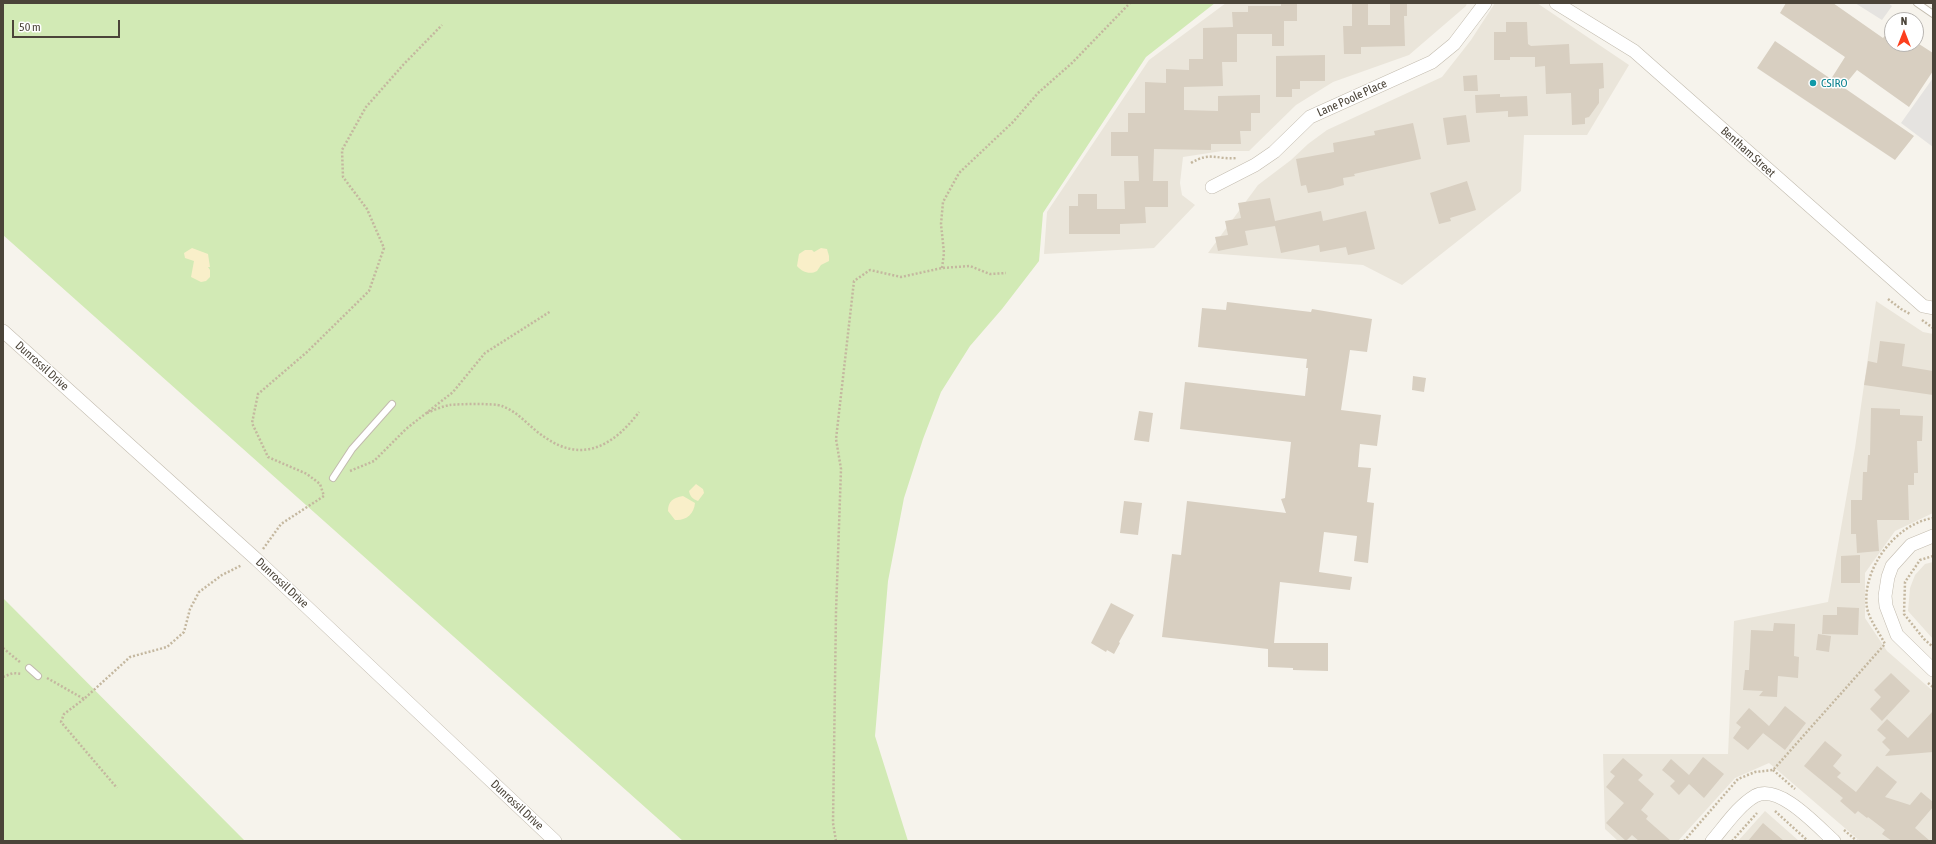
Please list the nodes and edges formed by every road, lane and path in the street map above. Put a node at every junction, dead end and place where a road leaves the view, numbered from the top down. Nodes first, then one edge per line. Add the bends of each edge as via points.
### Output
1 (1130, 3) edge
2 (1485, 3) edge
3 (1556, 3) edge
4 (1916, 3) edge
5 (1933, 14) edge
6 (442, 25) dead end
7 (1212, 187) dead end
8 (942, 268) junction
9 (1006, 273) dead end
10 (1933, 308) edge
11 (551, 311) dead end
12 (3, 331) edge
13 (392, 404) dead end
14 (638, 412) dead end
15 (425, 414) junction
16 (333, 478) junction
17 (320, 484) junction
18 (1933, 518) edge
19 (1933, 536) edge
20 (1933, 556) edge
21 (256, 559) junction
22 (1933, 647) edge
23 (3, 648) edge
24 (29, 668) joint
25 (1933, 670) edge
26 (38, 676) junction
27 (3, 677) edge
28 (84, 699) junction
29 (117, 788) dead end
30 (1760, 808) dead end
31 (1770, 808) dead end
32 (555, 841) edge
33 (836, 841) edge
34 (1684, 841) edge
35 (1712, 841) edge
36 (1732, 841) edge
37 (1808, 841) edge
38 (1834, 841) edge

1 - 8 path via 1072,63 1038,93 1014,122 959,173 943,202
2 - 7 street, Lane Poole Place via 1454,44 1432,62 1310,117 1269,155
3 - 10 street, Bentham Street via 1634,51 1917,302
4 - 5 lane
6 - 17 path via 366,107 342,150 343,177 367,209 384,248 369,291 258,394 252,423 268,457 306,474
8 - 9 path via 970,266 990,274
8 - 33 path via 901,277 870,270 854,280 836,439 841,469 833,823
11 - 15 path via 486,353 453,392
12 - 21 street, Dunrossil Drive
13 - 16 lane via 352,449
14 - 15 path via 625,430 607,443 585,451 564,447 546,439 525,420 502,406 449,405
15 - 16 path via 406,428 374,461
16 - 17 path
17 - 21 path via 324,496 281,524
18 - 34 path via 1912,526 1895,538 1874,567 1869,582 1867,606 1870,618 1885,644 1773,770 1755,772 1738,779
19 - 25 street via 1911,545 1892,566 1885,596 1897,635
20 - 22 path via 1920,560 1905,582 1904,614
21 - 28 path via 222,575 199,592 190,609 184,632 167,647 130,657
21 - 32 street, Dunrossil Drive
23 - 24 path
24 - 26 lane
26 - 27 path via 12,673
26 - 28 path via 45,677
28 - 29 path via 64,714 61,722
30 - 36 path
31 - 37 path
35 - 38 street via 1744,804 1756,795 1768,793 1786,800

